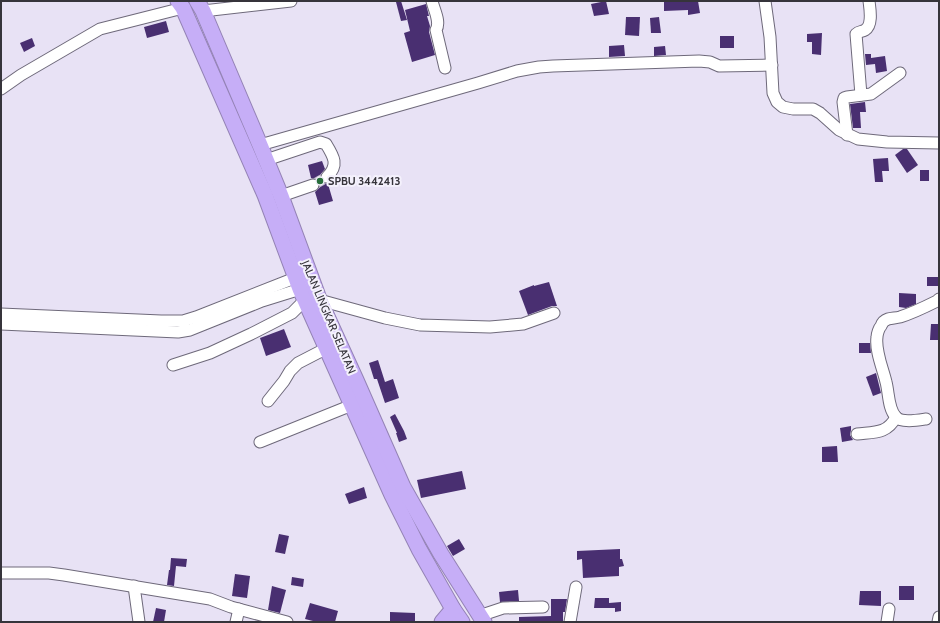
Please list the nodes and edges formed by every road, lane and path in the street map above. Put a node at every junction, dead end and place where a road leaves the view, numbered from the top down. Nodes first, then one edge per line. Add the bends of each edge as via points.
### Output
1 (291, 1) edge
2 (432, 1) edge
3 (765, 1) edge
4 (869, 1) edge
5 (180, 5) edge
6 (200, 6) edge
7 (772, 65) junction
8 (445, 68) dead end
9 (900, 73) dead end
10 (1, 89) edge
11 (861, 95) junction
12 (847, 135) junction
13 (939, 143) edge
14 (260, 145) junction
15 (266, 160) junction
16 (327, 177) tunnel mouth
17 (313, 185) tunnel mouth
18 (281, 196) junction
19 (307, 289) junction
20 (939, 299) edge
21 (554, 313) dead end
22 (1, 314) edge
23 (1, 324) edge
24 (327, 348) junction
25 (173, 366) dead end
26 (268, 401) dead end
27 (352, 405) junction
28 (896, 418) junction
29 (926, 419) dead end
30 (857, 434) dead end
31 (260, 442) dead end
32 (1, 573) edge
33 (134, 586) junction
34 (576, 587) dead end
35 (543, 606) dead end
36 (239, 609) junction
37 (453, 609) junction
38 (889, 609) dead end
39 (939, 617) edge
40 (482, 619) edge
41 (139, 622) edge
42 (236, 622) edge
43 (287, 622) edge
44 (442, 622) edge
45 (462, 622) edge
46 (570, 622) edge
47 (887, 622) edge
48 (938, 622) edge

1 - 6 street
2 - 8 street
3 - 7 street
4 - 11 street via 869,24 865,30 856,34
5 - 10 street via 100,29
5 - 19 highway, JALAN LINGKAR SELATAN
6 - 14 highway, JALAN LINGKAR SELATAN
7 - 12 street via 773,93 782,107 820,113
7 - 14 street via 719,66 699,61 524,69
9 - 11 street via 874,93
11 - 12 street via 844,99
12 - 13 street via 858,139 887,142
14 - 15 highway, JALAN LINGKAR SELATAN
15 - 16 street via 320,142 326,144 335,163
15 - 18 highway, JALAN LINGKAR SELATAN
17 - 18 street
18 - 19 highway, JALAN LINGKAR SELATAN
19 - 21 street via 384,318 420,325 490,327 523,324
19 - 22 street via 183,321
19 - 23 street via 262,301 190,330 178,332
19 - 24 highway, JALAN LINGKAR SELATAN
19 - 25 street via 292,313 210,353
19 - 40 highway, JALAN LINGKAR SELATAN via 359,387 403,487
20 - 28 street via 917,310 888,319 881,326 877,337 881,365
24 - 26 street via 290,370
24 - 27 highway, JALAN LINGKAR SELATAN
27 - 31 street
27 - 37 highway, JALAN LINGKAR SELATAN via 392,495
28 - 29 street via 908,421
28 - 30 street via 889,428
32 - 33 street via 49,573
33 - 36 street via 210,599
33 - 41 street
34 - 46 street
35 - 40 street via 503,608
36 - 42 street
36 - 43 street
37 - 44 highway
37 - 45 highway, JALAN LINGKAR SELATAN
38 - 47 street
39 - 48 street

